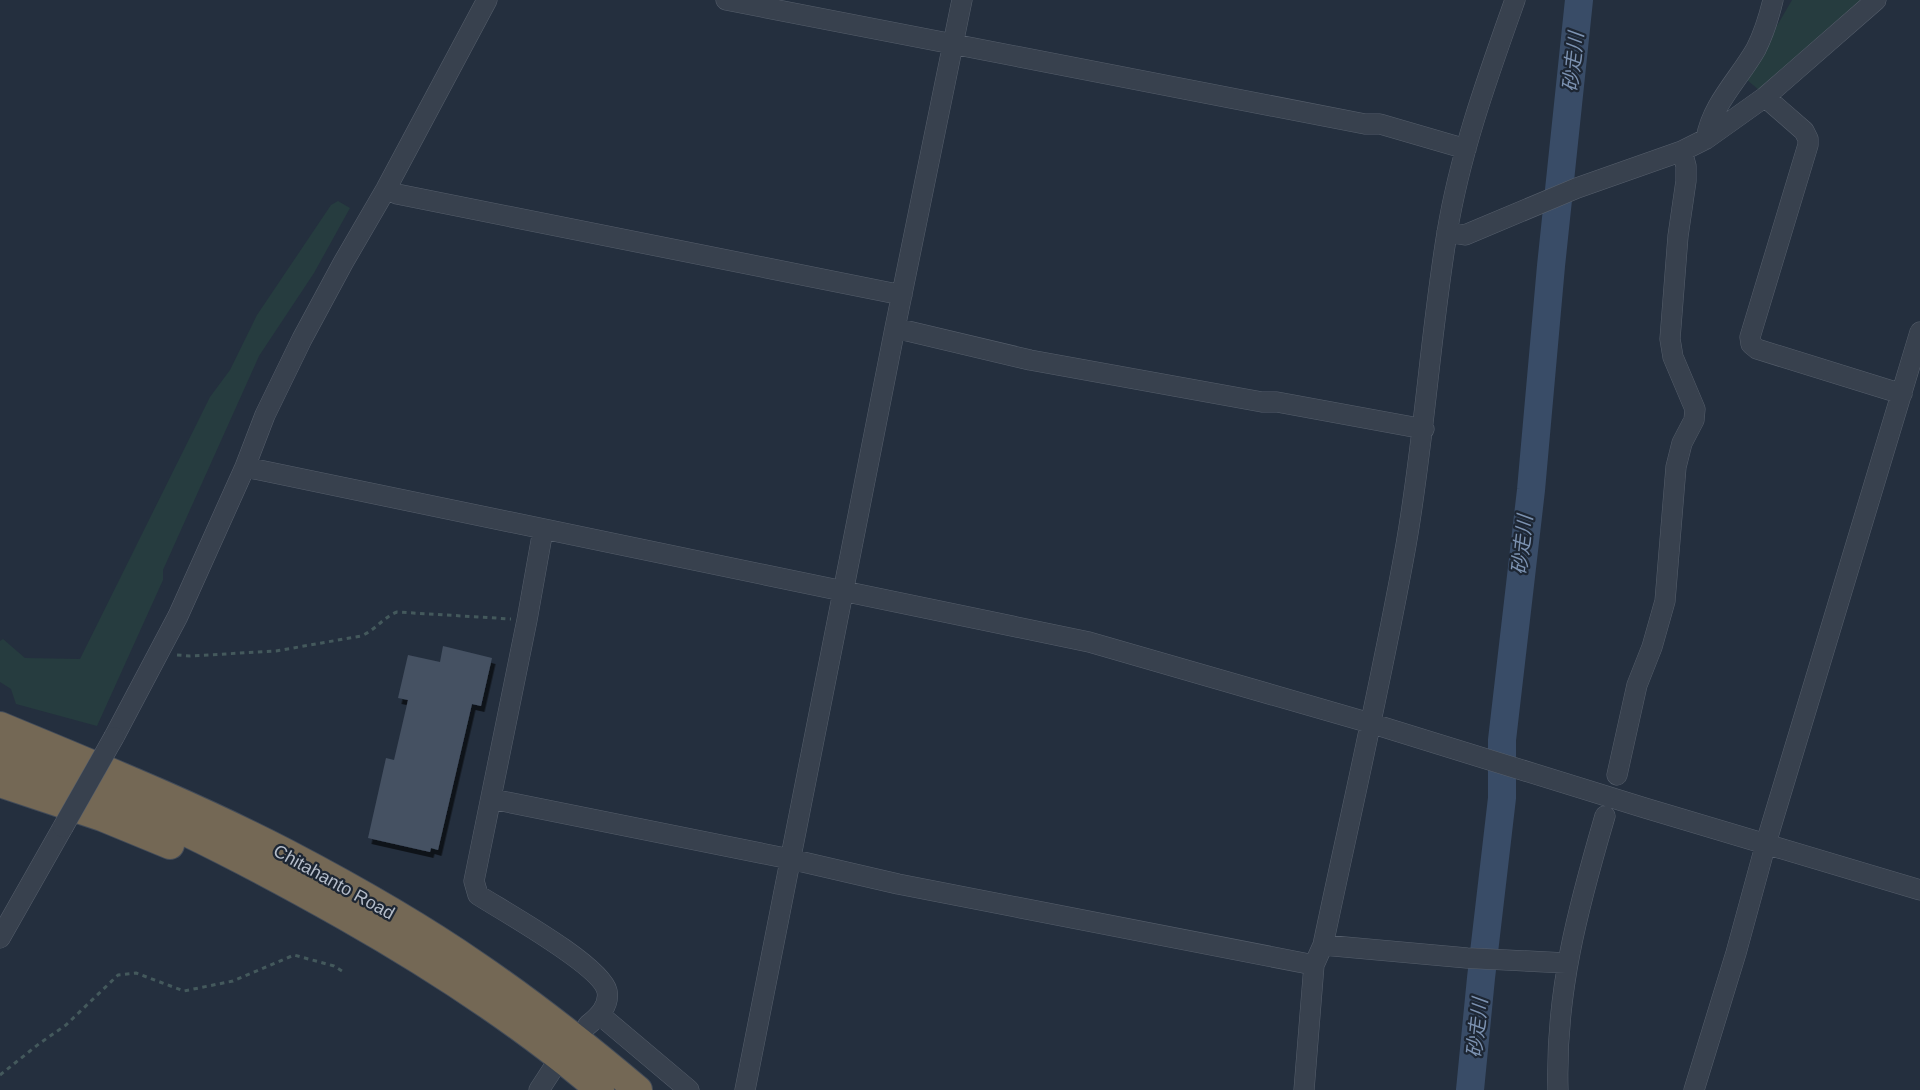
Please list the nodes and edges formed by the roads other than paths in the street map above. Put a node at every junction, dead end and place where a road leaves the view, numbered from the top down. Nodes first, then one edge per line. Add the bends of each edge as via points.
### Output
1 (487, 0) edge
2 (726, 0) edge
3 (962, 0) edge
4 (1515, 0) edge
5 (1773, 0) edge
6 (1876, 0) edge
7 (954, 44) junction
8 (1765, 97) junction
9 (1706, 139) junction
10 (1466, 149) junction
11 (1682, 152) junction
12 (386, 189) junction
13 (1447, 232) junction
14 (902, 295) junction
15 (895, 328) junction
16 (1920, 332) edge
17 (1902, 393) junction
18 (1424, 429) junction
19 (245, 467) junction
20 (543, 530) junction
21 (843, 589) junction
22 (1370, 723) junction
23 (0, 726) edge
24 (0, 754) edge
25 (1617, 775) dead end
26 (0, 783) edge
27 (492, 799) junction
28 (1605, 816) dead end
29 (1766, 843) junction
30 (790, 859) junction
31 (1920, 890) edge
32 (354, 921) junction
33 (0, 938) edge
34 (1323, 945) junction
35 (1566, 963) junction
36 (1314, 965) junction
37 (554, 1067) dead end
38 (539, 1090) edge
39 (600, 1090) edge
40 (638, 1090) edge
41 (689, 1090) edge
42 (745, 1090) edge
43 (1304, 1090) edge
44 (1558, 1090) edge
45 (1694, 1090) edge

1 - 12 street
2 - 7 street
3 - 7 street
4 - 10 street
5 - 9 street via 1763,34 1718,105
6 - 8 street
7 - 10 street via 1380,124
7 - 14 street
8 - 9 street
8 - 17 street via 1804,131 1808,145 1750,336 1751,344
9 - 11 street
10 - 13 street
11 - 13 street via 1577,188 1464,235
11 - 25 street via 1686,181 1670,339 1673,357 1695,408 1694,420 1676,467 1665,600 1637,686
12 - 14 street
12 - 19 street via 302,339
13 - 18 street
14 - 15 street
15 - 18 street via 1030,360
15 - 21 street
16 - 17 street
17 - 29 street
18 - 22 street via 1406,545
19 - 20 street
19 - 33 street, bridge via 161,649
20 - 21 street
20 - 27 street
21 - 22 street via 1089,642
21 - 30 street
22 - 29 street
22 - 34 street
23 - 40 highway, Chitahanto Road via 120,776 286,853 476,965
24 - 32 highway, Chitahanto Road via 108,796 197,837
26 - 32 highway via 102,817 241,873 320,912
27 - 30 street
27 - 41 street via 474,881 478,895 569,952 596,974 608,993 607,1003 594,1020
28 - 35 street
29 - 31 street
29 - 45 street
30 - 36 street
30 - 42 street
32 - 39 highway, Chitahanto Road via 462,986
34 - 35 street
34 - 36 street
35 - 44 street via 1557,1054
36 - 43 street
37 - 38 street

